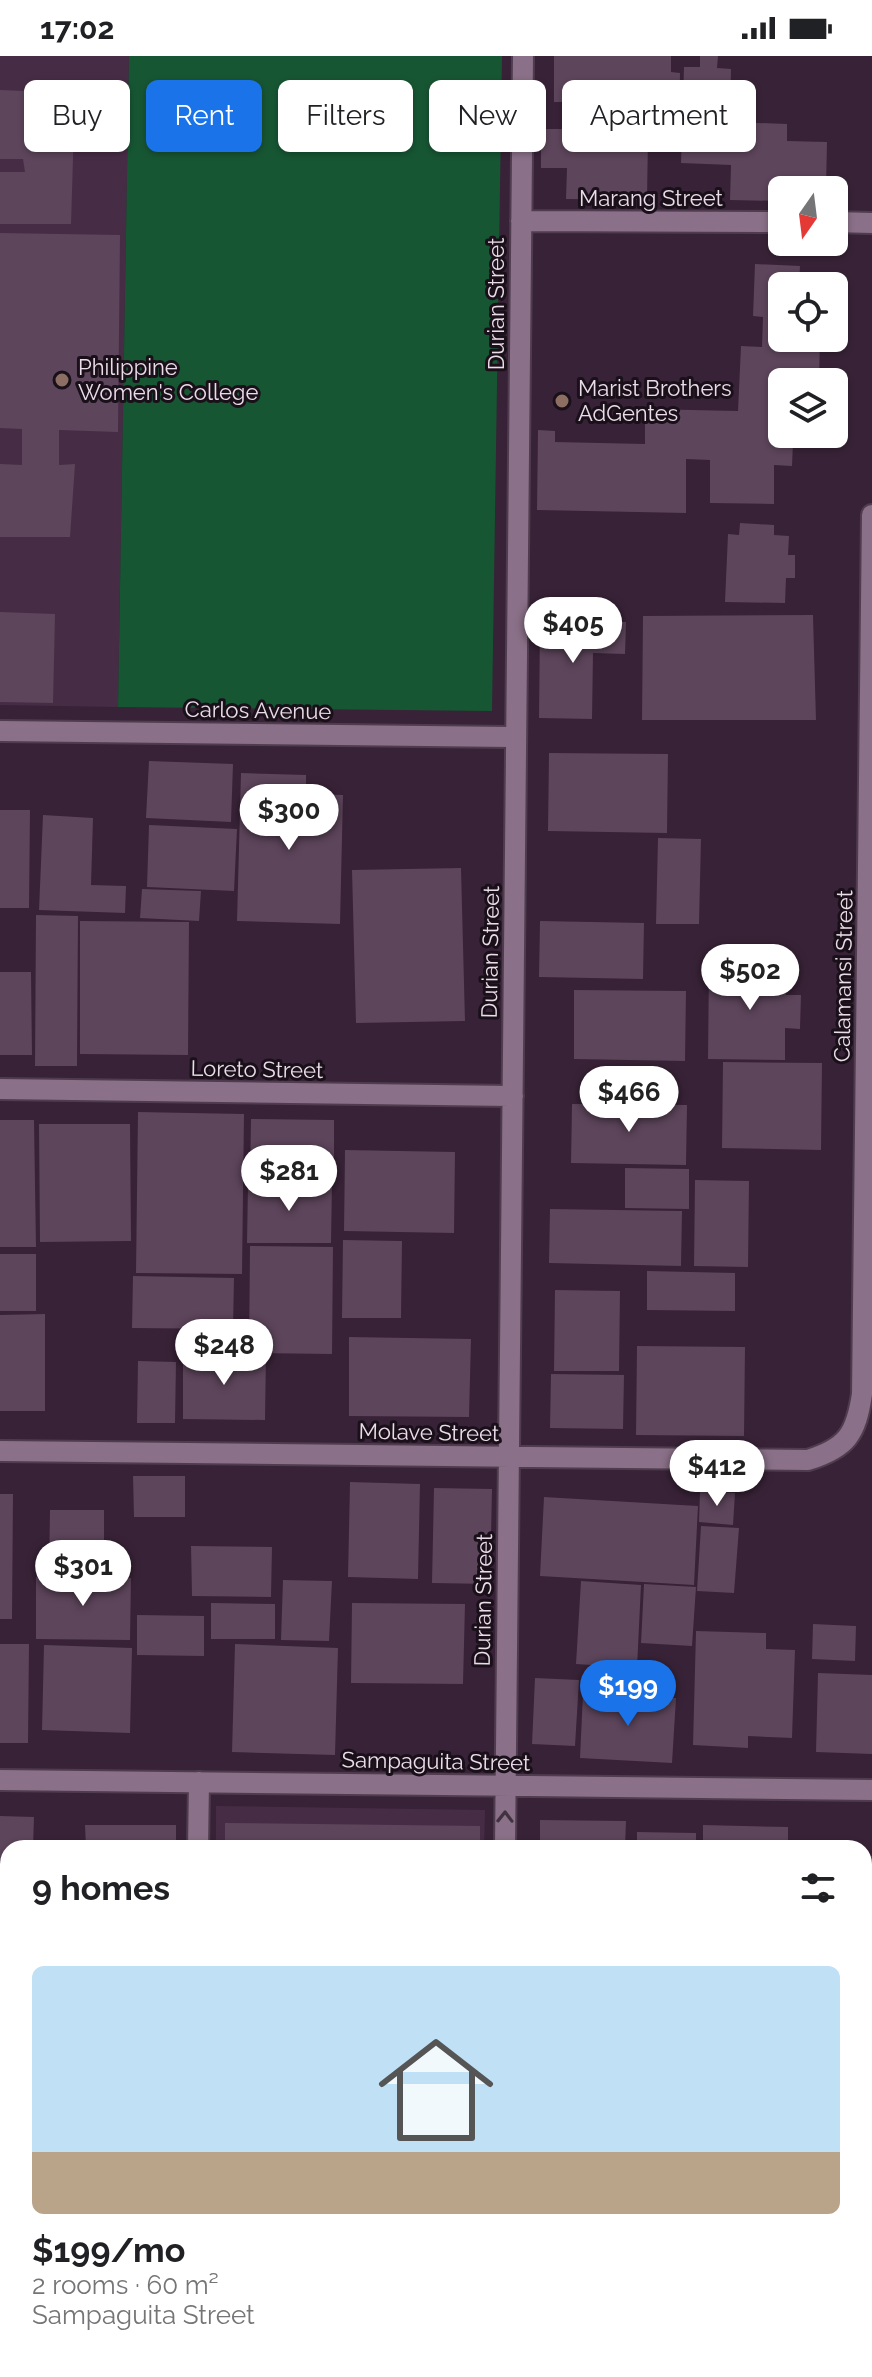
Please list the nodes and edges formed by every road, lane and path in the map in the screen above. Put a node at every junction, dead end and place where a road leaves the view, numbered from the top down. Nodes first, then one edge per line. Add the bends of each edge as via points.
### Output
1 (523, 56) edge
2 (521, 221) junction
3 (768, 222) edge
4 (848, 222) edge
5 (872, 223) edge
6 (872, 515) edge
7 (0, 731) edge
8 (516, 737) junction
9 (0, 1089) edge
10 (513, 1096) junction
11 (850, 1436) joint
12 (0, 1451) edge
13 (509, 1457) junction
14 (0, 1780) edge
15 (199, 1782) junction
16 (505, 1786) junction
17 (872, 1790) edge
18 (198, 1840) edge
19 (505, 1840) edge

1 - 2 street, Durian Street
2 - 3 street, Marang Street
2 - 8 street, Durian Street
4 - 5 street
6 - 11 street, Calamansi Street via 862,1394
7 - 8 street, Carlos Avenue
8 - 10 street, Durian Street
9 - 10 street, Loreto Street
10 - 13 street, Durian Street
11 - 13 street, Molave Street via 834,1452 808,1460
12 - 13 street, Molave Street
13 - 16 street, Durian Street
14 - 15 street, Sampaguita Street
15 - 16 street, Sampaguita Street
15 - 18 street
16 - 17 street, Sampaguita Street
19 -> 16 street, Durian Street

